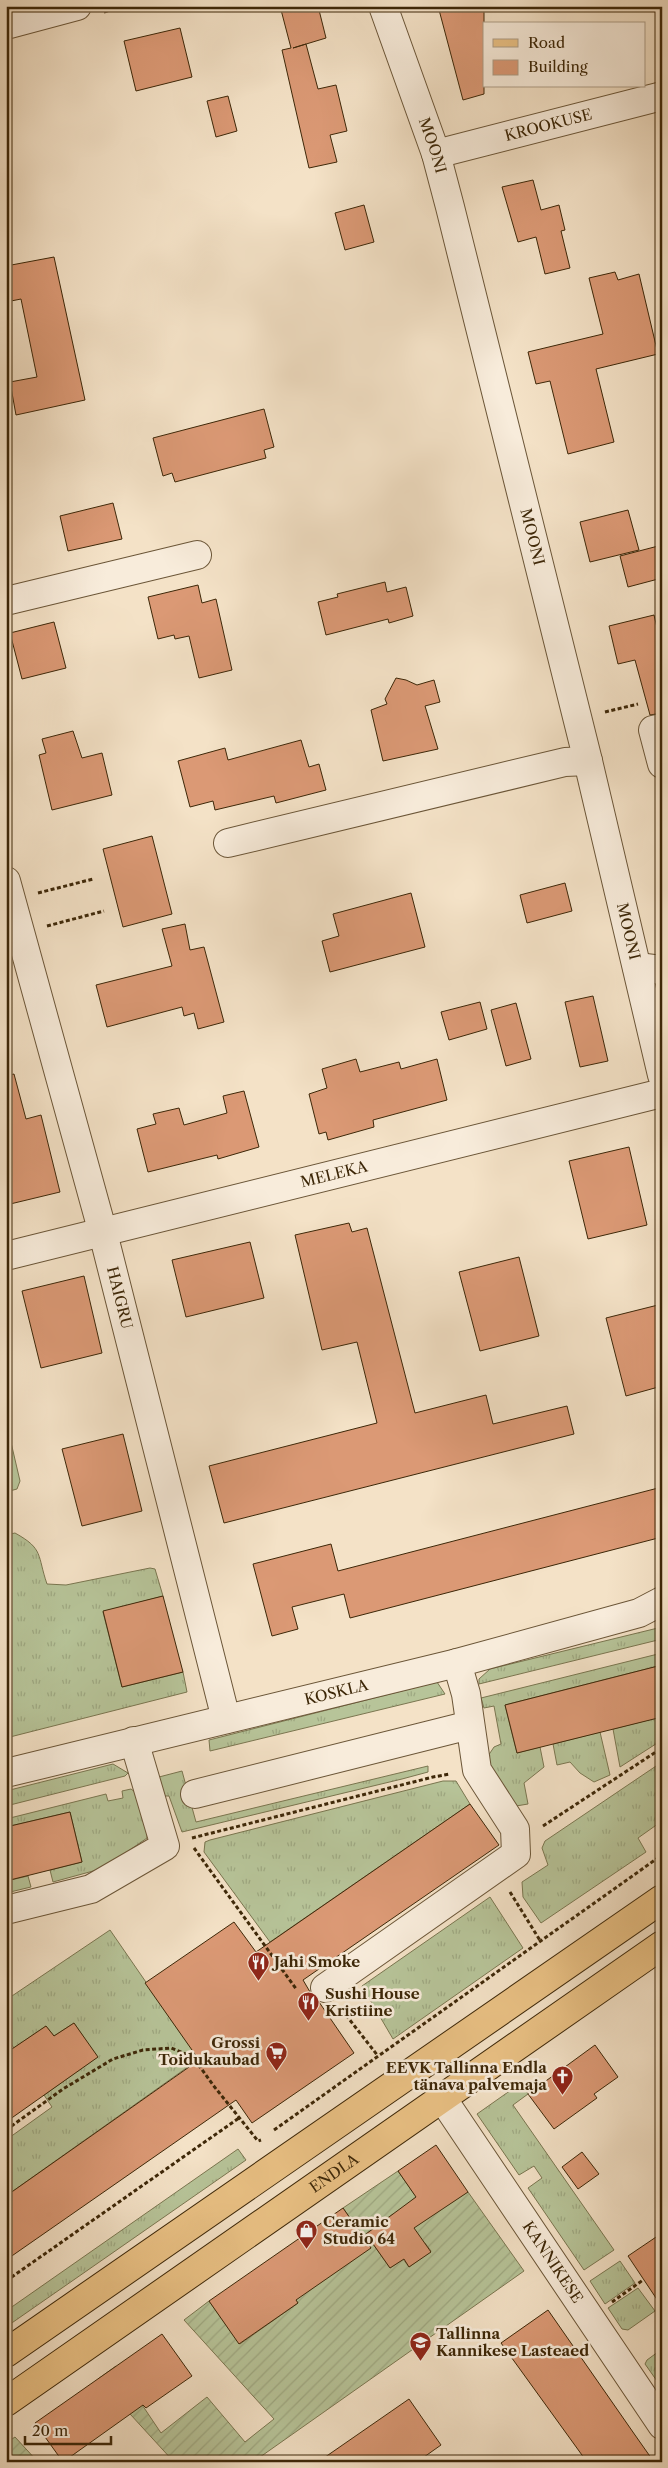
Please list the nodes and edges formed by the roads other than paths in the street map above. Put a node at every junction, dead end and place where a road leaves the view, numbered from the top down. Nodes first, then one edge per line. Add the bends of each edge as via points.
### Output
1 (77, 6) edge
2 (383, 6) edge
3 (6, 25) edge
4 (662, 96) edge
5 (436, 154) junction
6 (197, 554) dead end
7 (6, 601) edge
8 (662, 728) edge
9 (588, 761) junction
10 (662, 764) edge
11 (228, 843) dead end
12 (9, 890) edge
13 (18, 951) edge
14 (649, 969) edge
15 (662, 1075) edge
16 (662, 1093) edge
17 (103, 1233) junction
18 (6, 1256) edge
19 (654, 1608) edge
20 (457, 1663) junction
21 (226, 1719) junction
22 (470, 1725) junction
23 (134, 1741) junction
24 (6, 1773) edge
25 (195, 1794) dead end
26 (662, 1899) edge
27 (6, 1910) edge
28 (662, 1945) edge
29 (325, 1988) road end
30 (442, 2098) junction
31 (6, 2353) edge
32 (6, 2402) edge
33 (662, 2425) edge

1 - 3 street
2 - 5 street, MOONI
4 - 5 street, KROOKUSE
5 - 9 street, MOONI
6 - 7 street
8 - 10 street via 653,730
9 - 11 street via 565,762
9 - 14 street, MOONI
12 - 13 street, HAIGRU
13 - 17 street, HAIGRU
14 - 15 street, MOONI
16 - 17 street, MELEKA
17 - 18 street, MELEKA
17 - 21 street, HAIGRU
19 - 20 street, KOSKLA
20 - 21 street, KOSKLA
20 - 22 street
21 - 23 street, KOSKLA
22 - 25 street
22 - 29 street via 477,1770 515,1829 516,1854
23 - 24 street, KOSKLA
23 - 27 street via 165,1846 91,1889
26 - 31 main road
28 - 30 main road, ENDLA
30 - 32 main road, ENDLA
30 - 33 street, KANNIKESE

